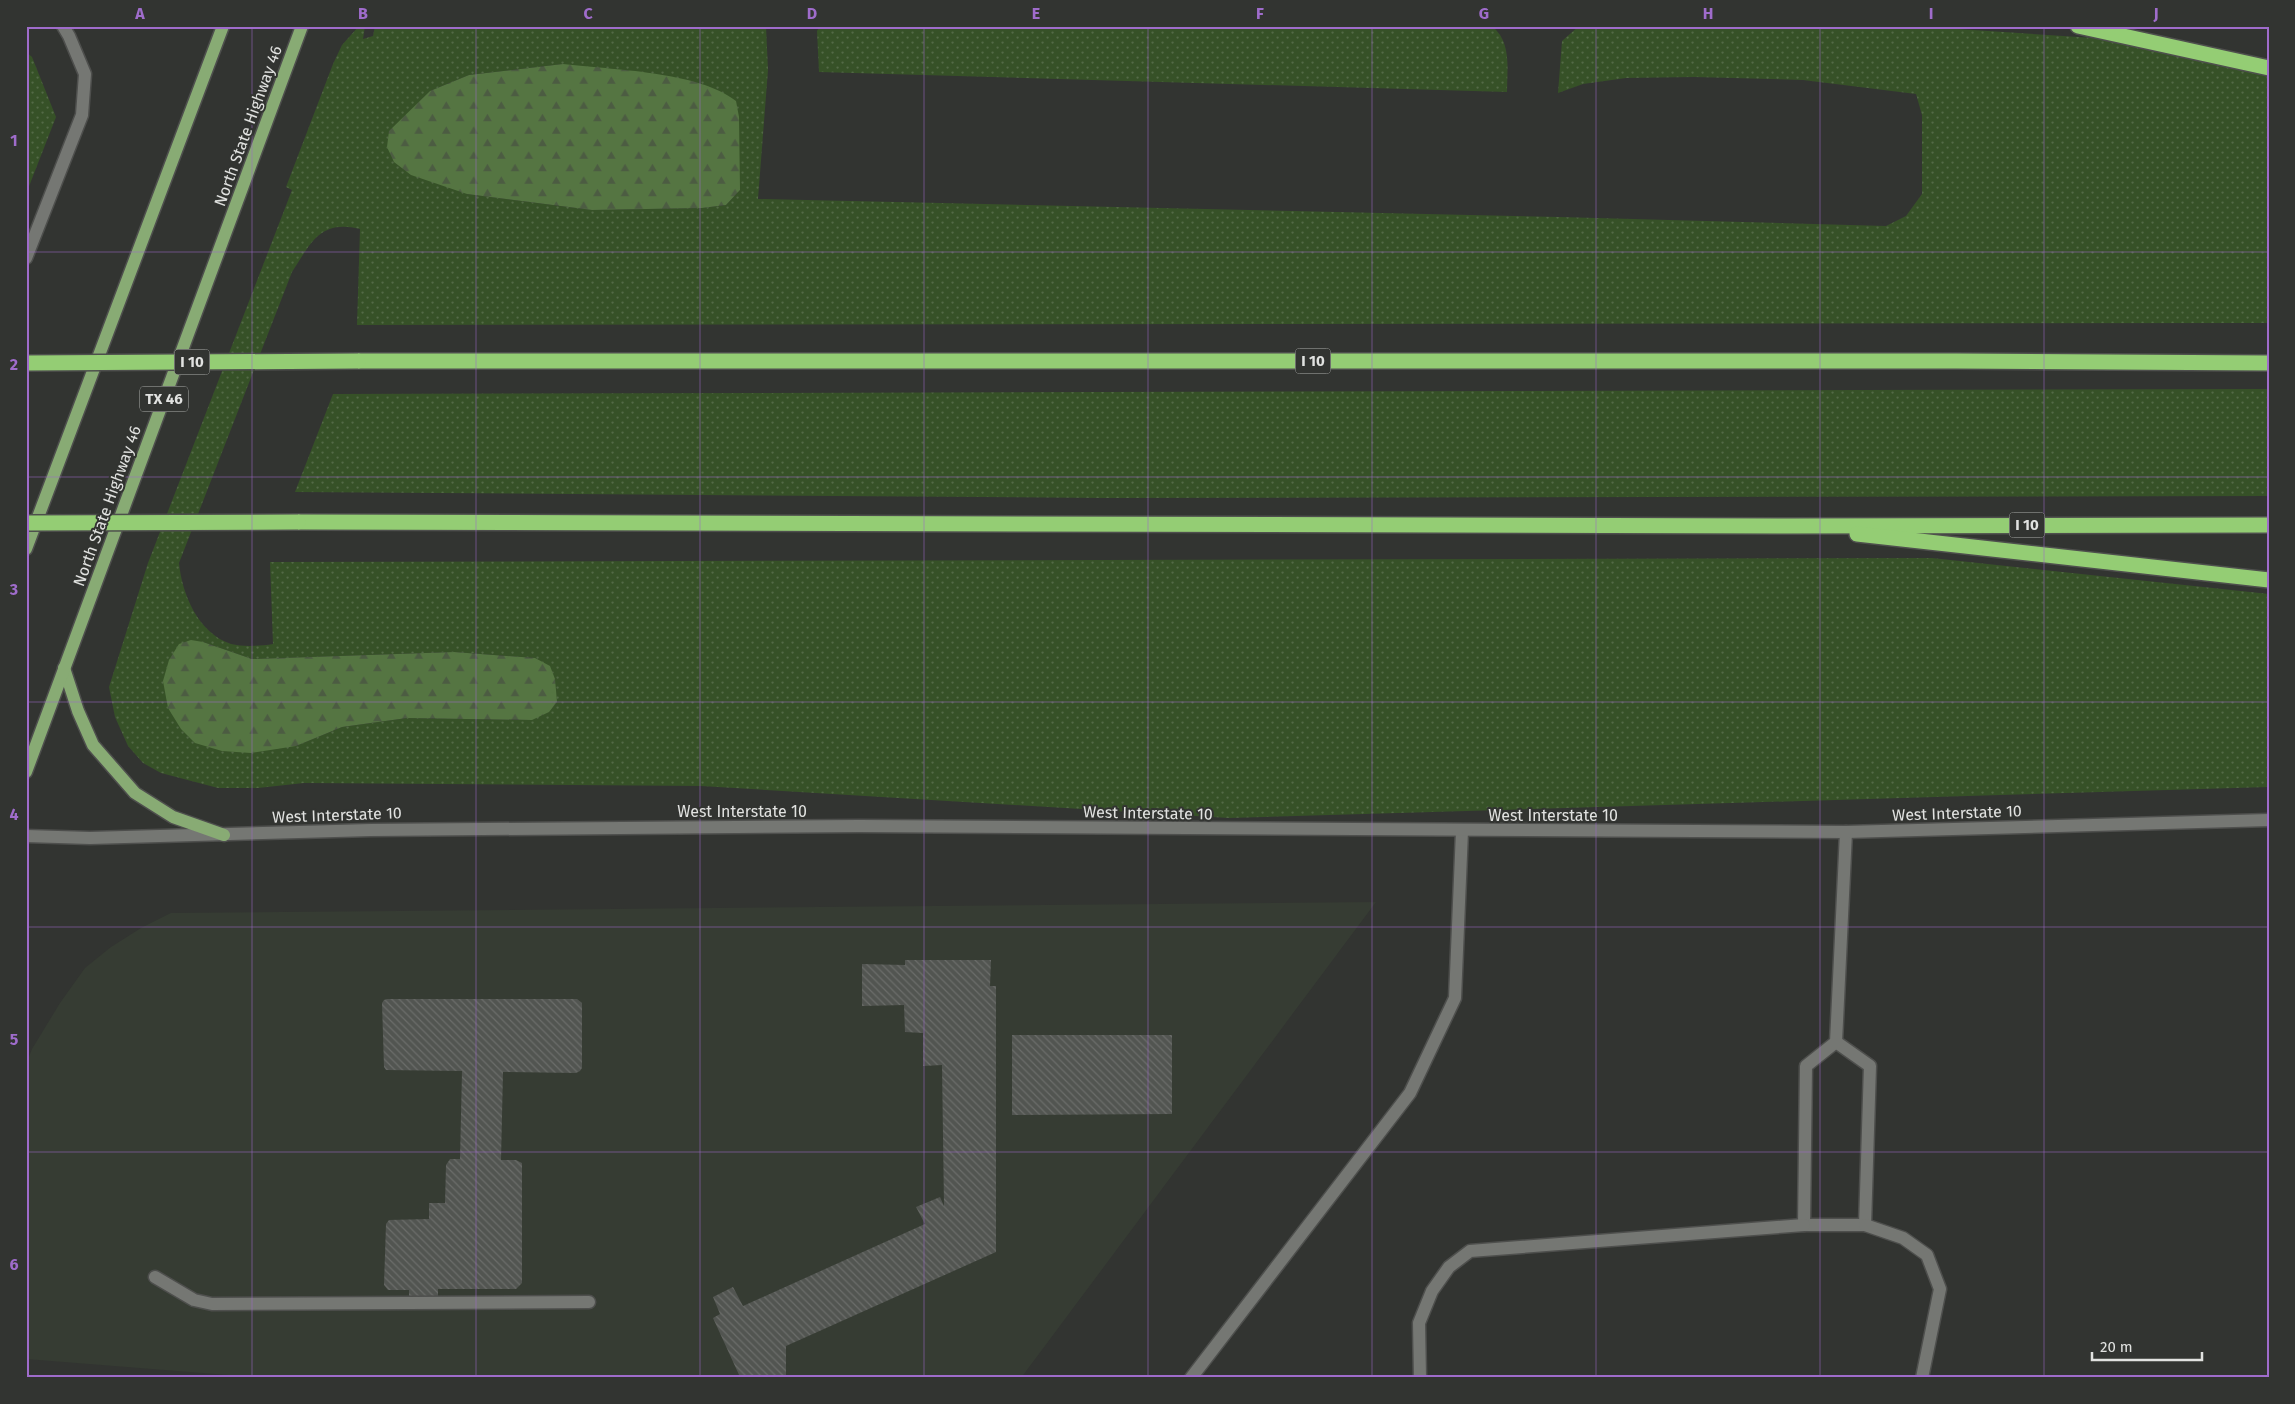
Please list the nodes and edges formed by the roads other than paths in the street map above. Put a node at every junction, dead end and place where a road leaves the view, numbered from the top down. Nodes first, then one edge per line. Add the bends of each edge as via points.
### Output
1 (63, 26) edge
2 (223, 26) edge
3 (302, 26) edge
4 (2078, 26) edge
5 (2269, 68) edge
6 (26, 258) edge
7 (26, 363) edge
8 (2269, 363) edge
9 (26, 523) edge
10 (2269, 525) edge
11 (1786, 526) junction
12 (26, 549) edge
13 (2269, 580) edge
14 (64, 668) junction
15 (26, 772) edge
16 (2269, 820) edge
17 (1462, 831) junction
18 (1846, 832) junction
19 (224, 835) junction
20 (26, 836) edge
21 (1836, 1042) junction
22 (1804, 1225) junction
23 (1865, 1225) junction
24 (155, 1278) dead end
25 (589, 1302) dead end
26 (1191, 1378) edge
27 (1420, 1378) edge
28 (1922, 1378) edge

1 - 6 street via 85,74 82,114
2 - 12 main road
3 - 14 main road, North State Highway 46 / TX 46
4 - 5 highway
7 - 8 highway, I 10, bridge
9 - 11 highway, I 10, bridge
10 - 11 highway, I 10
11 - 13 highway
14 - 15 main road, North State Highway 46 / TX 46
14 - 19 main road via 93,745 136,794 173,816
16 - 18 street, West Interstate 10
17 - 18 street, West Interstate 10
17 - 19 street, West Interstate 10 via 848,826 371,830
17 - 26 street via 1455,998 1410,1093
18 - 21 street
19 - 20 street, West Interstate 10
21 - 22 street via 1806,1066
21 - 23 street via 1870,1066
22 - 23 street
22 - 27 street via 1470,1251 1449,1267 1432,1291 1419,1323
23 - 28 street via 1903,1238 1927,1255 1934,1272 1940,1289
24 - 25 street via 194,1300 212,1304

